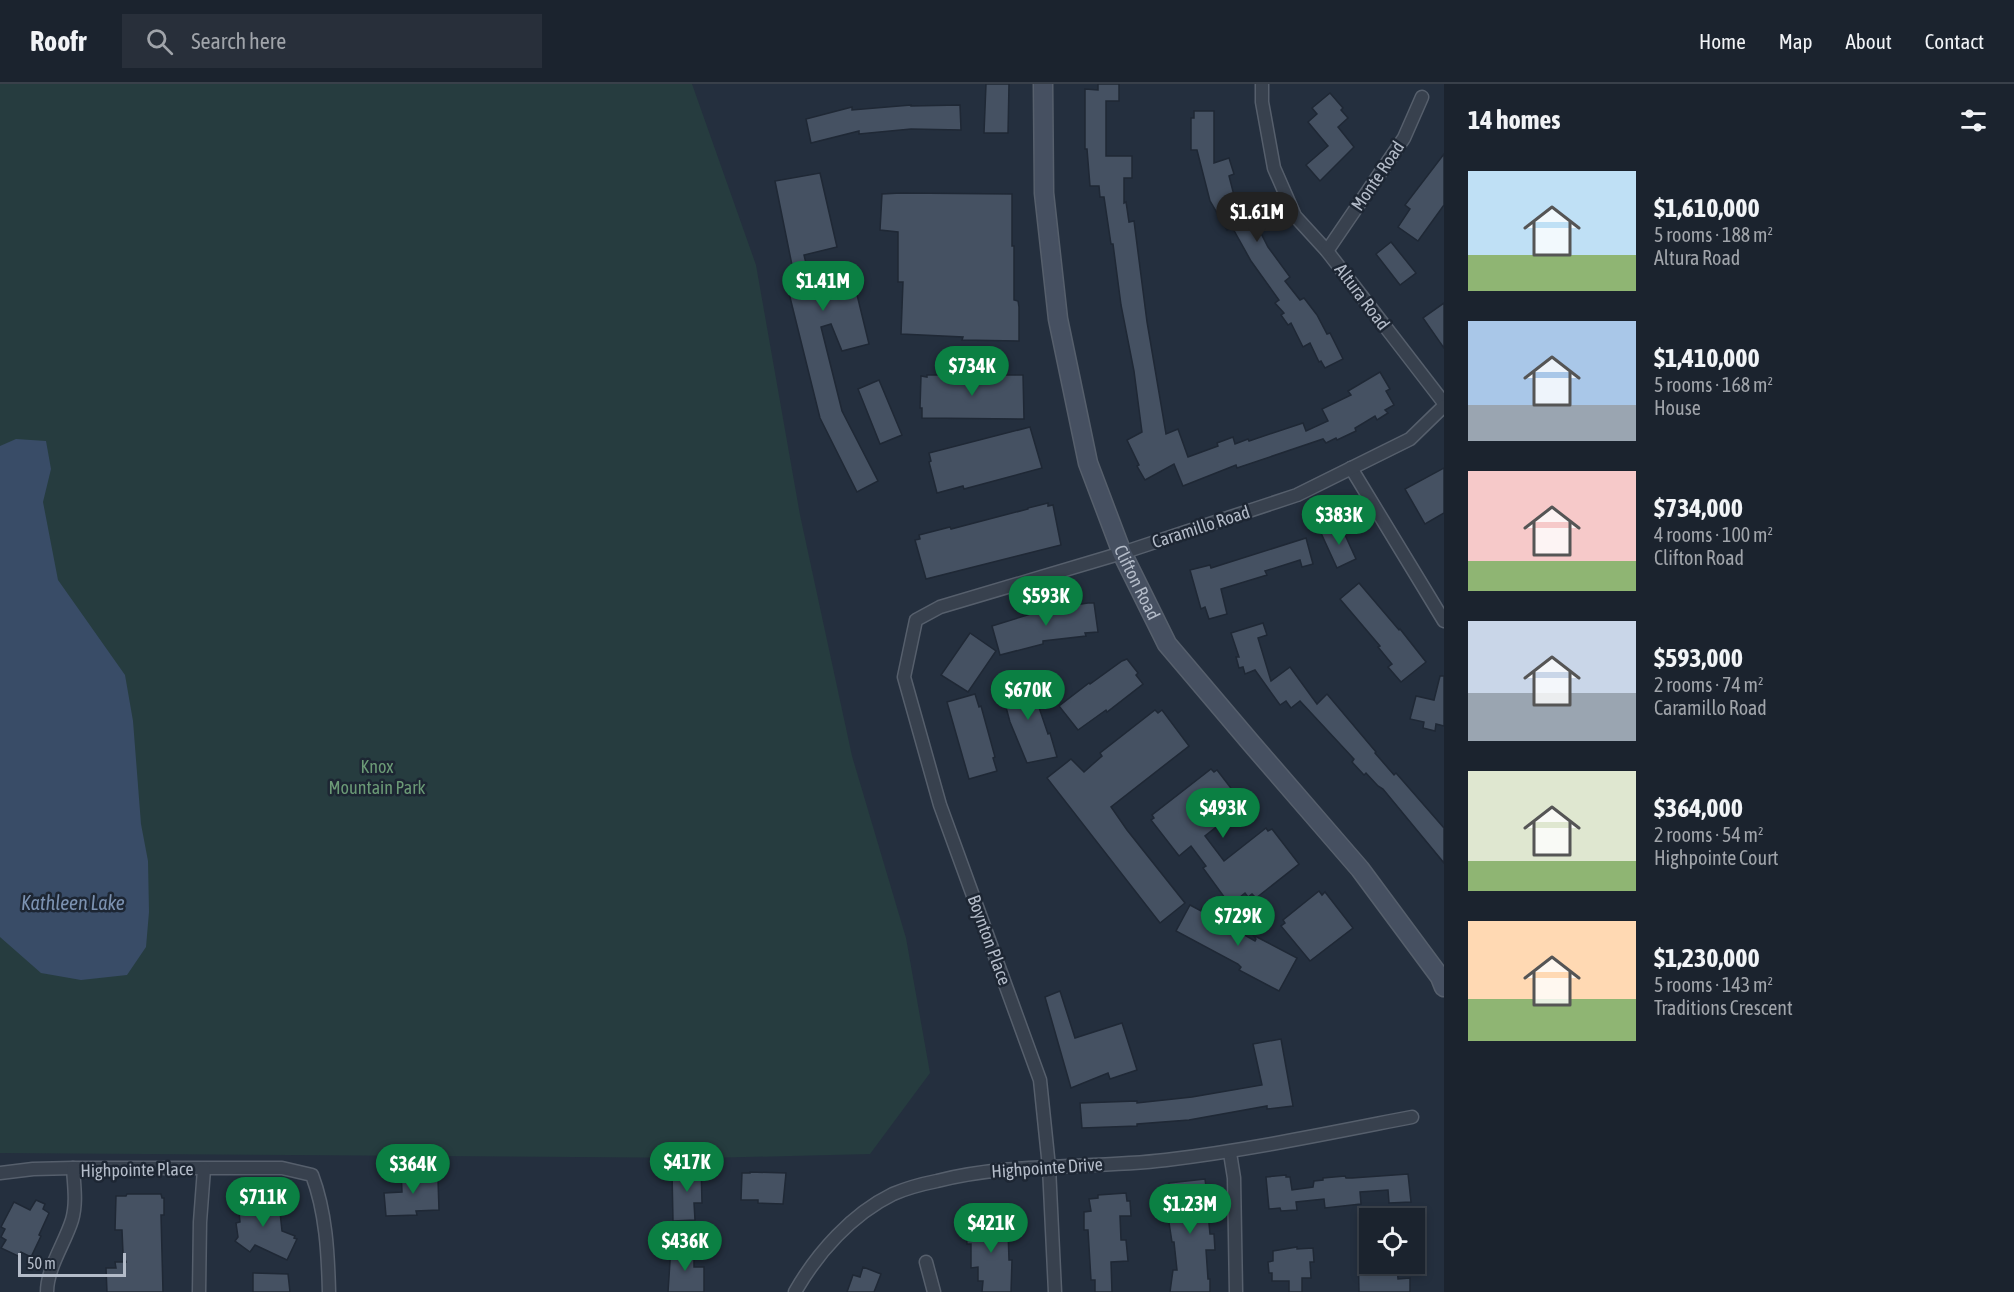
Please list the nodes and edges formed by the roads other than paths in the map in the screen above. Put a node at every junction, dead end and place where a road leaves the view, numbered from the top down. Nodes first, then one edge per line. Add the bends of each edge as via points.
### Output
1 (1043, 84) edge
2 (1262, 84) edge
3 (1422, 96) dead end
4 (1327, 251) junction
5 (1444, 405) edge
6 (1351, 468) junction
7 (1122, 553) junction
8 (940, 607) joint
9 (1444, 621) edge
10 (1444, 987) edge
11 (1412, 1117) dead end
12 (1230, 1153) junction
13 (1049, 1167) junction
14 (73, 1168) junction
15 (204, 1169) junction
16 (0, 1173) edge
17 (926, 1262) dead end
18 (47, 1292) edge
19 (199, 1292) edge
20 (329, 1292) edge
21 (795, 1292) edge
22 (934, 1292) edge
23 (1055, 1292) edge
24 (1236, 1292) edge

1 - 7 main road, Clifton Road via 1044,193 1058,319 1088,463
2 - 4 street, Altura Road via 1274,168 1295,216
3 - 4 street, Monte Road via 1404,138
4 - 5 street, Altura Road
5 - 6 street, Caramillo Road via 1410,438
6 - 7 street, Caramillo Road via 1297,495
6 - 9 street
7 - 8 street, Caramillo Road
7 - 10 main road, Clifton Road via 1167,644 1360,869
8 - 13 street, Boynton Place via 916,620 904,677 940,805 1040,1080
11 - 12 street, Highpointe Drive
12 - 13 street, Highpointe Drive
12 - 24 street
13 - 21 street, Highpointe Drive via 960,1175 892,1195 850,1223 807,1271
13 - 23 street, Boynton Place
14 - 15 street, Highpointe Place
14 - 16 street
14 - 18 street, Highpointe Place via 72,1219
15 - 19 street
15 - 20 street, Highpointe Place via 282,1168 312,1175 325,1226
17 - 22 street

